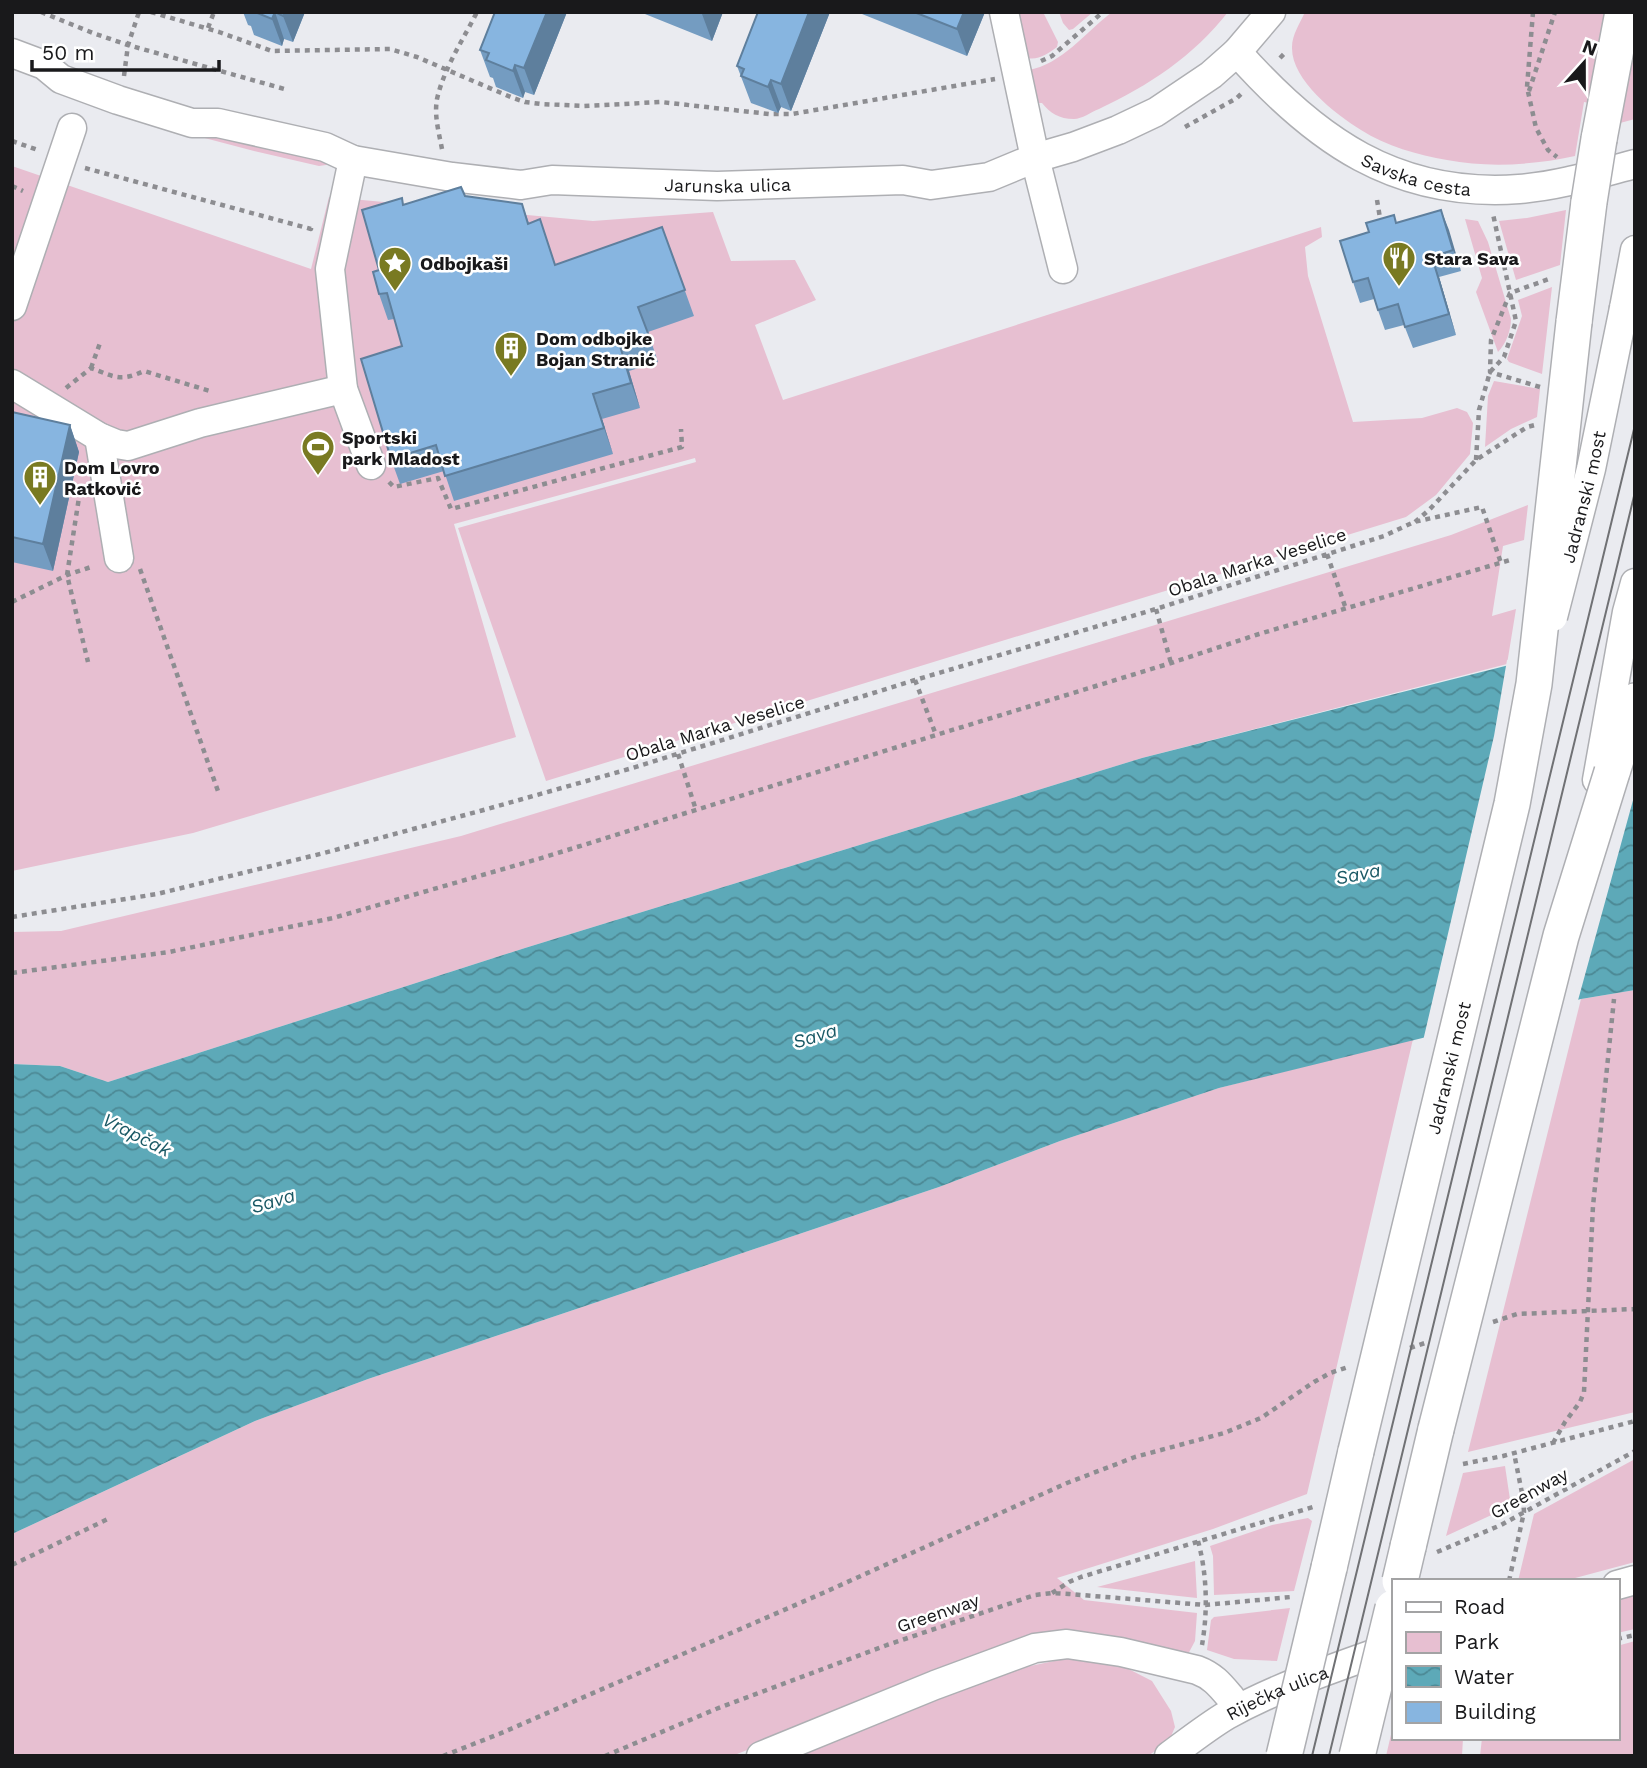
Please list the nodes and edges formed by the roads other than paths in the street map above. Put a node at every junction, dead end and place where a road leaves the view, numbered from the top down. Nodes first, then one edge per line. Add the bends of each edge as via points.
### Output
1 (1004, 12) edge
2 (1271, 12) edge
3 (1623, 12) edge
4 (1237, 52) junction
5 (12, 53) edge
6 (72, 128) dead end
7 (326, 147) junction
8 (1035, 158) junction
9 (353, 160) junction
10 (1635, 164) edge
11 (552, 180) junction
12 (1635, 250) edge
13 (1063, 269) dead end
14 (12, 306) edge
15 (12, 384) edge
16 (343, 390) junction
17 (99, 437) junction
18 (371, 465) road end
19 (119, 558) road end
20 (1635, 583) edge
21 (1534, 684) junction
22 (1635, 701) edge
23 (1578, 879) junction
24 (1401, 1579) edge
25 (1392, 1612) edge
26 (1392, 1647) edge
27 (1231, 1698) dead end
28 (761, 1756) edge
29 (1170, 1756) edge
30 (1284, 1756) edge
31 (1357, 1756) edge

1 - 8 street
2 - 4 street, Jarunska ulica
3 - 21 main road, Jadranski most, bridge via 1589,202
4 - 8 street, Jarunska ulica via 1156,112 1101,138
4 - 10 street, Savska cesta via 1287,104 1355,155 1429,183 1520,189
5 - 7 street, Jarunska ulica via 196,110 218,122
6 - 14 street
7 - 9 street, Jarunska ulica
7 - 11 street, Jarunska ulica via 522,170
8 - 11 street, Jarunska ulica via 989,177 931,186 904,180 731,186
8 - 13 street
9 - 11 street, Jarunska ulica via 521,186
9 - 16 street via 330,269
12 - 21 street, Jadranski most, bridge via 1591,469
15 - 17 street
16 - 17 street via 200,423 128,446
16 - 18 street
17 - 19 street
20 - 23 street, bridge
21 - 30 main road, Jadranski most, bridge via 1512,804
22 - 23 main road, bridge
23 - 24 main road, bridge via 1436,1429 1421,1550
25 - 31 main road, bridge
26 - 29 street, Riječka ulica via 1239,1709
27 - 28 street via 1218,1681 1197,1670 1067,1644 1035,1648

